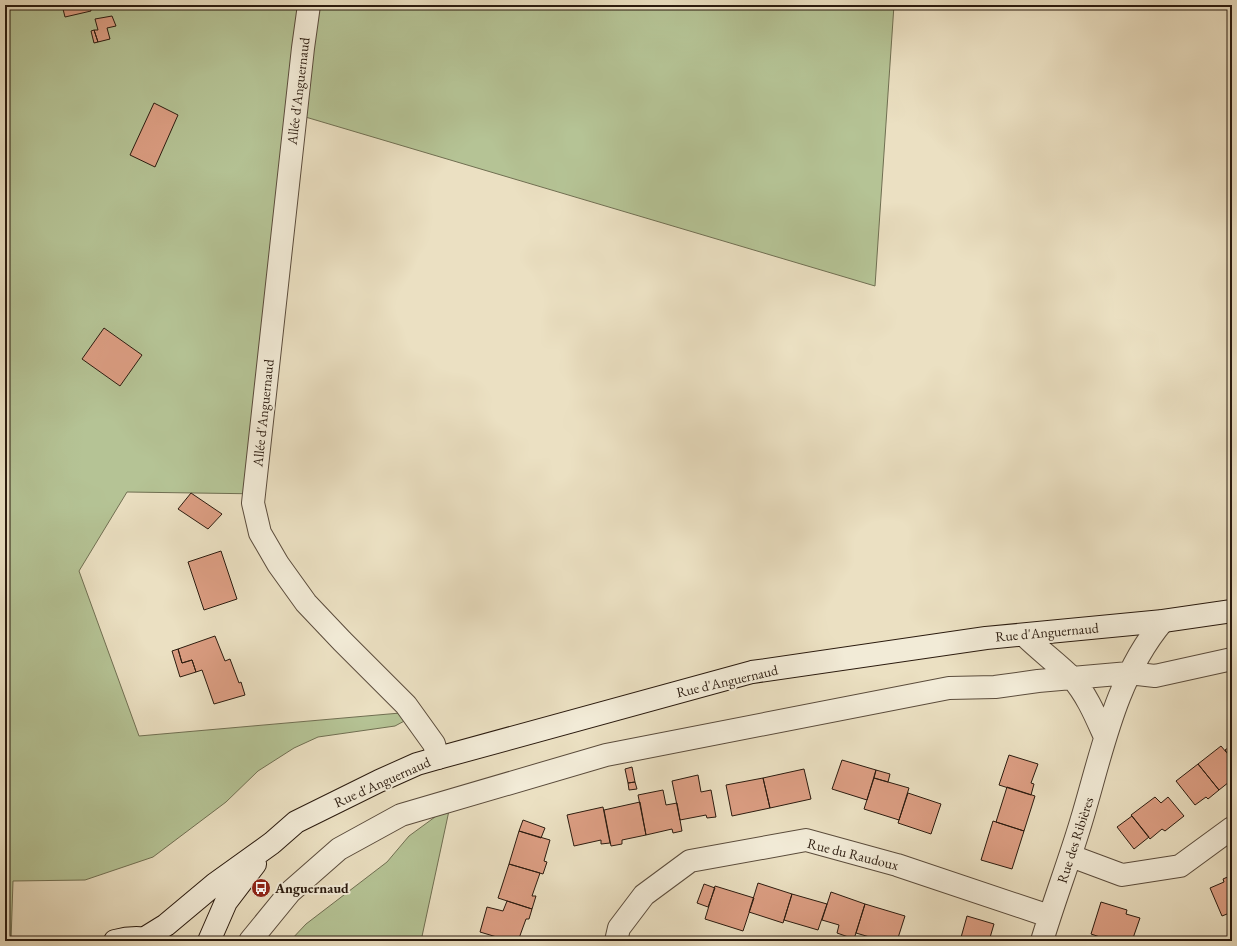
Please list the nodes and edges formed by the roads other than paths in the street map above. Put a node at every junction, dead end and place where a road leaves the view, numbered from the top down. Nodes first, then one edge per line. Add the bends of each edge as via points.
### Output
1 (309, 5) edge
2 (1232, 611) edge
3 (1164, 621) junction
4 (1024, 635) junction
5 (1232, 659) edge
6 (1130, 673) junction
7 (1072, 679) junction
8 (1104, 737) junction
9 (438, 758) junction
10 (1232, 828) edge
11 (272, 843) junction
12 (1071, 856) junction
13 (1050, 916) junction
14 (151, 940) edge
15 (115, 941) edge
16 (209, 941) edge
17 (250, 941) edge
18 (616, 941) edge
19 (1042, 941) edge

1 - 9 street, Allée d'Anguernaud via 253,503 260,533 278,564 306,602 406,705 434,744
2 - 3 street, Rue d'Anguernaud
3 - 4 street, Rue d'Anguernaud
3 - 6 street, Rue des Ribières via 1150,637
4 - 7 street
4 - 9 street, Rue d'Anguernaud via 986,638 752,672
5 - 6 street via 1155,676
6 - 7 street
6 - 8 street, Rue des Ribières
7 - 8 street via 1092,709
7 - 17 street via 995,687 949,688 606,756 401,815 339,849 290,892
8 - 12 street, Rue des Ribières
9 - 11 street, Rue d'Anguernaud via 417,764 379,781 296,822
10 - 12 street via 1180,866 1122,875
11 - 14 street, Rue d'Anguernaud via 214,884
11 - 16 street, Rue d'Anguernaud via 226,902
12 - 13 street, Rue des Ribières
13 - 18 street, Rue du Raudoux via 897,865 806,840 690,862 644,895 619,928
13 - 19 street, Rue des Ribières
14 - 15 street via 127,938

